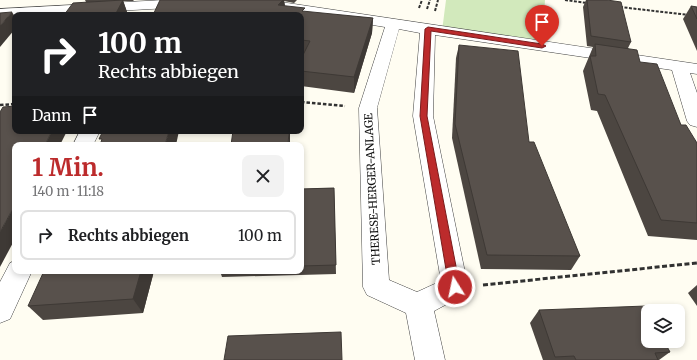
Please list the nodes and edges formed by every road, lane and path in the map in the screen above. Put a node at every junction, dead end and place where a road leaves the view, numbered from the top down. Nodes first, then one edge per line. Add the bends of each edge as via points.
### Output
1 (565, 0) edge
2 (200, 3) edge
3 (260, 3) edge
4 (588, 3) edge
5 (619, 7) edge
6 (154, 10) edge
7 (51, 12) edge
8 (0, 13) edge
9 (12, 13) edge
10 (689, 16) dead end
11 (393, 24) junction
12 (428, 29) junction
13 (688, 67) edge
14 (304, 102) edge
15 (0, 104) edge
16 (12, 104) edge
17 (368, 108) junction
18 (697, 121) edge
19 (697, 263) edge
20 (18, 274) edge
21 (455, 287) junction
22 (418, 305) junction
23 (0, 310) edge
24 (430, 360) edge

1 - 4 path
2 - 6 street
3 - 11 street
5 - 10 path
6 - 7 street
8 - 9 street
11 - 12 street
11 - 17 street, THERESE-HERGER-ANLAGE
12 - 13 street
12 - 21 street via 424,116
13 - 18 street
14 - 17 path
15 - 16 path
17 - 22 street, THERESE-HERGER-ANLAGE via 376,287
19 - 21 path
20 - 23 street
21 - 22 street
22 - 24 street

